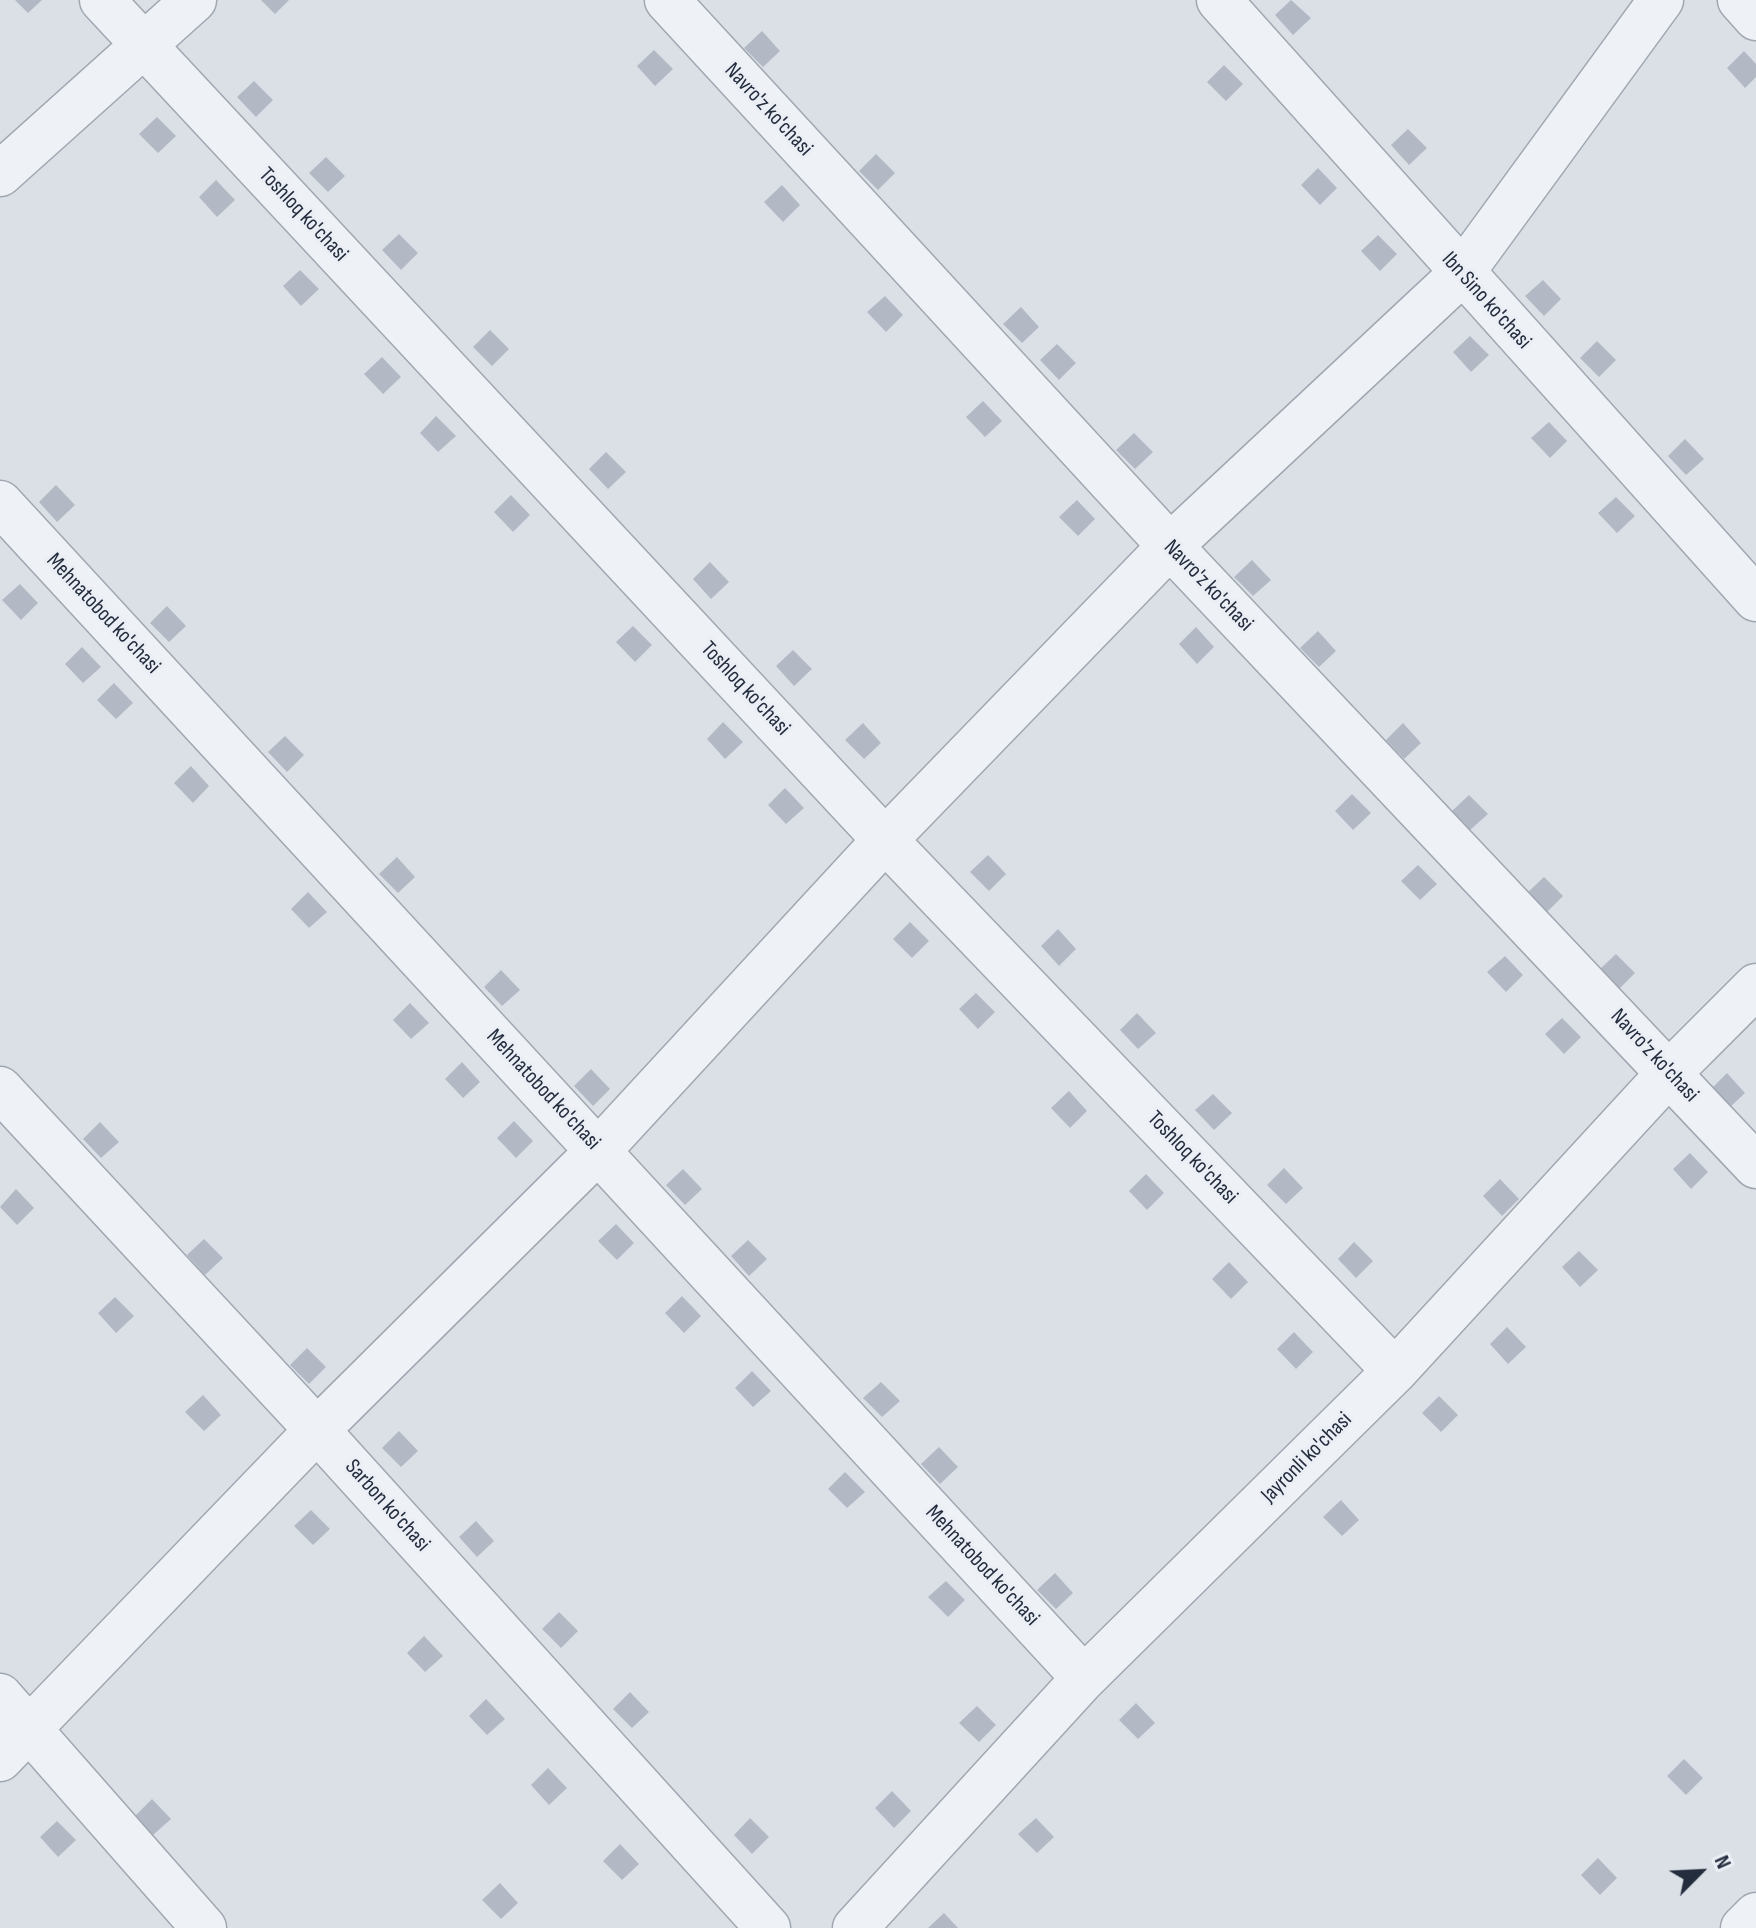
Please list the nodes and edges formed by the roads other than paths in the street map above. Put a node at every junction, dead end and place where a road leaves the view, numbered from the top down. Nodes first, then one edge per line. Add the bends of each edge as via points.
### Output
1 (102, 0) edge
2 (194, 0) edge
3 (667, 0) edge
4 (1219, 0) edge
5 (1661, 0) edge
6 (1740, 0) edge
7 (1756, 18) edge
8 (145, 46) junction
9 (0, 174) edge
10 (1461, 274) junction
11 (0, 503) edge
12 (1170, 546) junction
13 (1756, 599) edge
14 (885, 840) junction
15 (1756, 986) edge
16 (1670, 1072) junction
17 (0, 1089) edge
18 (599, 1150) junction
19 (1756, 1166) edge
20 (1395, 1371) junction
21 (317, 1430) junction
22 (1084, 1678) junction
23 (0, 1696) edge
24 (31, 1729) junction
25 (0, 1759) edge
26 (1756, 1915) edge
27 (204, 1928) edge
28 (768, 1928) edge
29 (855, 1928) edge
30 (1743, 1928) edge

1 - 8 street, Toshloq ko'chasi
2 - 8 street
3 - 12 street, Navro'z ko'chasi
4 - 10 street, Ibn Sino ko'chasi
5 - 10 street
6 - 7 street
8 - 9 street
8 - 14 street, Toshloq ko'chasi
10 - 12 street
10 - 13 street, Ibn Sino ko'chasi
11 - 18 street, Mehnatobod ko'chasi
12 - 14 street
12 - 16 street, Navro'z ko'chasi
14 - 18 street
14 - 20 street, Toshloq ko'chasi
15 - 16 street, Jayronli ko'chasi
16 - 19 street, Navro'z ko'chasi
16 - 20 street, Jayronli ko'chasi
17 - 21 street, Sarbon ko'chasi
18 - 21 street
18 - 22 street, Mehnatobod ko'chasi
20 - 22 street, Jayronli ko'chasi
21 - 24 street
21 - 28 street, Sarbon ko'chasi
22 - 29 street, Jayronli ko'chasi
23 - 24 street
24 - 25 street
24 - 27 street
26 - 30 street

